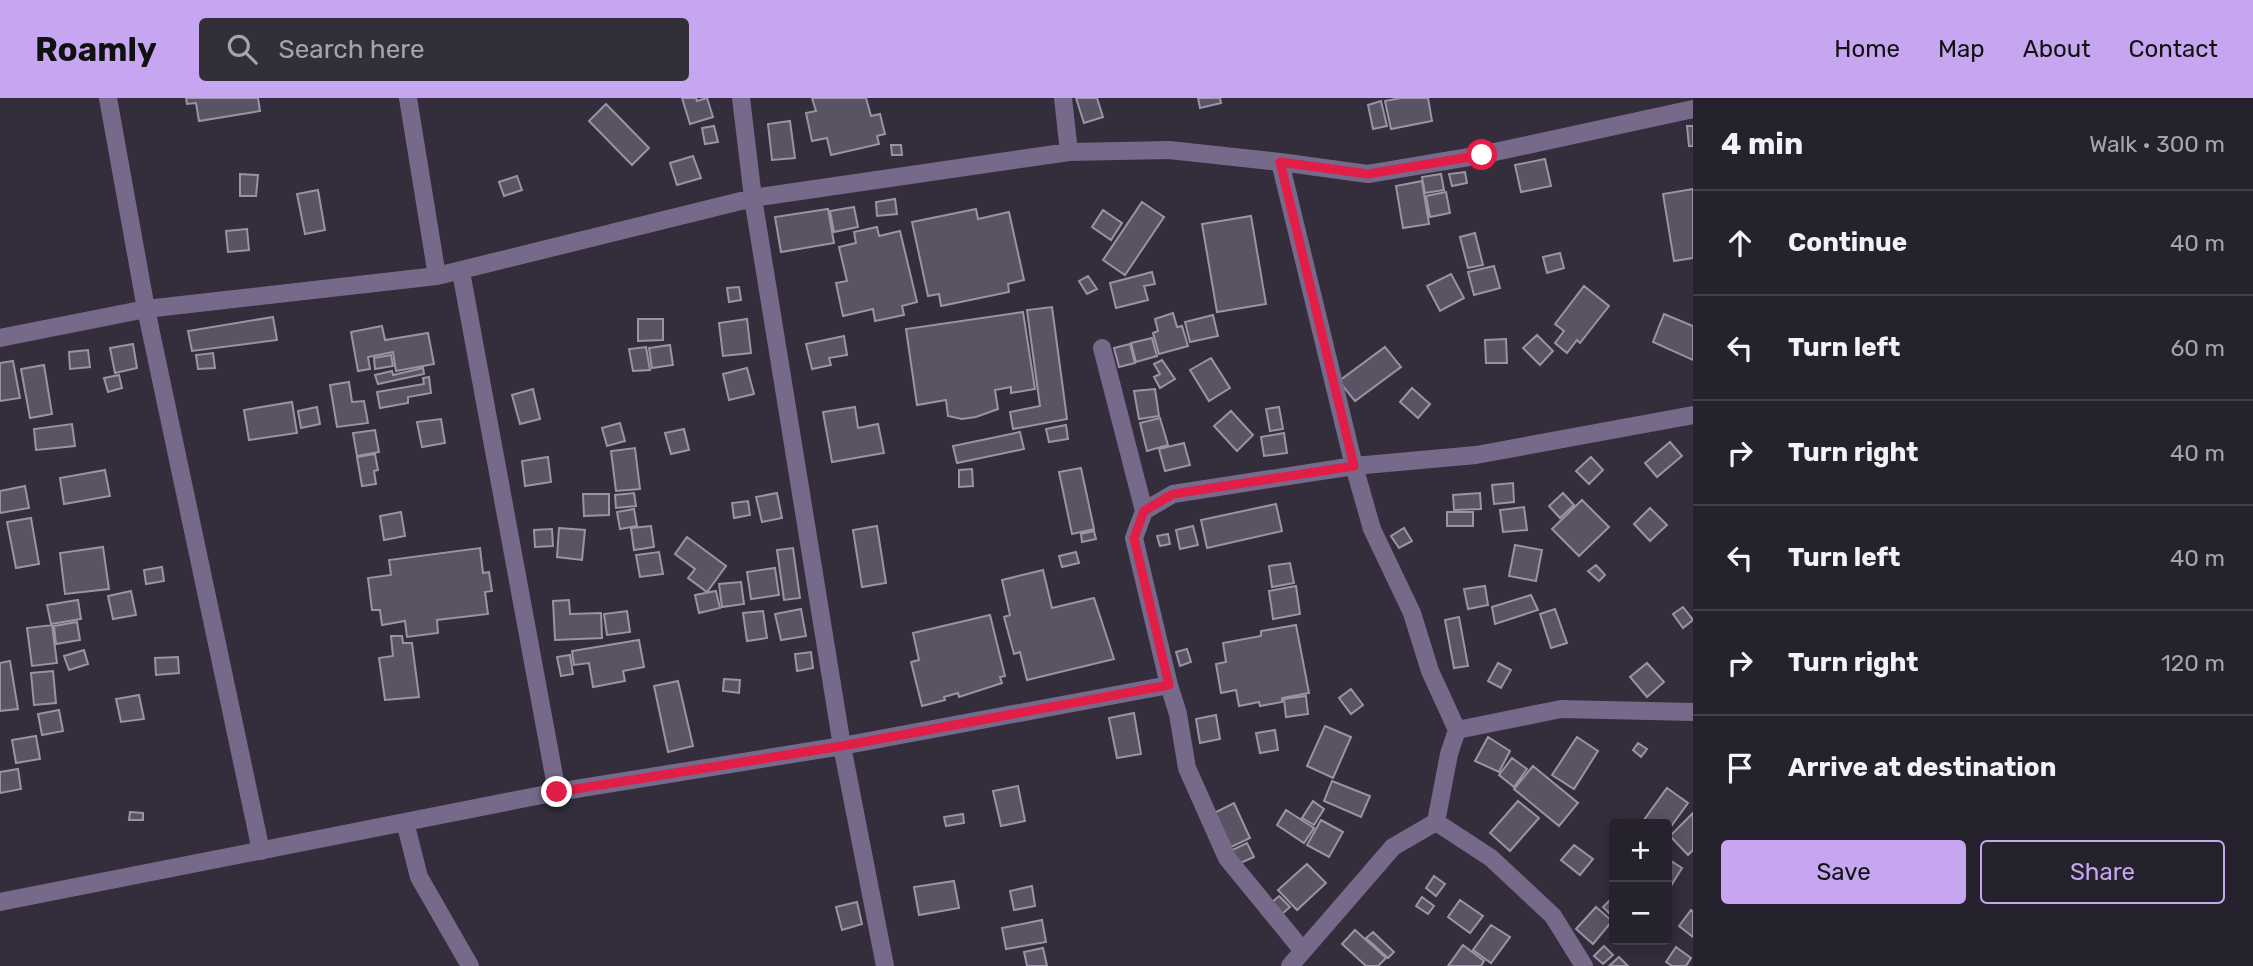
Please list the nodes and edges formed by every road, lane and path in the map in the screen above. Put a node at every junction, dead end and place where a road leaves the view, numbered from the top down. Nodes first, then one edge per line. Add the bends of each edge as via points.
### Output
1 (108, 98) edge
2 (408, 98) edge
3 (741, 98) edge
4 (1063, 98) edge
5 (1693, 109) edge
6 (1069, 152) junction
7 (1280, 162) junction
8 (753, 198) junction
9 (461, 272) junction
10 (437, 276) junction
11 (146, 309) junction
12 (0, 338) edge
13 (1102, 348) dead end
14 (1693, 415) edge
15 (1354, 466) junction
16 (1144, 511) junction
17 (1169, 685) junction
18 (1693, 712) edge
19 (1457, 730) junction
20 (842, 746) junction
21 (557, 792) junction
22 (405, 822) junction
23 (1436, 822) junction
24 (261, 851) junction
25 (0, 902) edge
26 (1303, 951) junction
27 (470, 966) edge
28 (886, 966) edge
29 (1290, 966) edge
30 (1584, 966) edge

1 - 11 street
2 - 10 street
3 - 8 street
4 - 6 street
5 - 7 street via 1482,155 1368,174
6 - 7 street via 1169,150
6 - 8 street
7 - 15 street
8 - 9 street
8 - 20 street
9 - 10 street
9 - 21 street
10 - 11 street
11 - 12 street
11 - 24 street
13 - 16 street
14 - 15 street via 1476,455
15 - 16 street via 1173,494
15 - 19 street via 1372,529 1412,613 1430,671
16 - 17 street via 1134,538
17 - 20 street
17 - 26 street via 1187,768 1227,858
18 - 19 street via 1561,709
19 - 23 street
20 - 21 street
20 - 28 street
21 - 22 street
22 - 24 street
22 - 27 street via 419,877
23 - 26 street via 1393,847
23 - 30 street via 1491,858 1553,916
24 - 25 street
26 - 29 street

